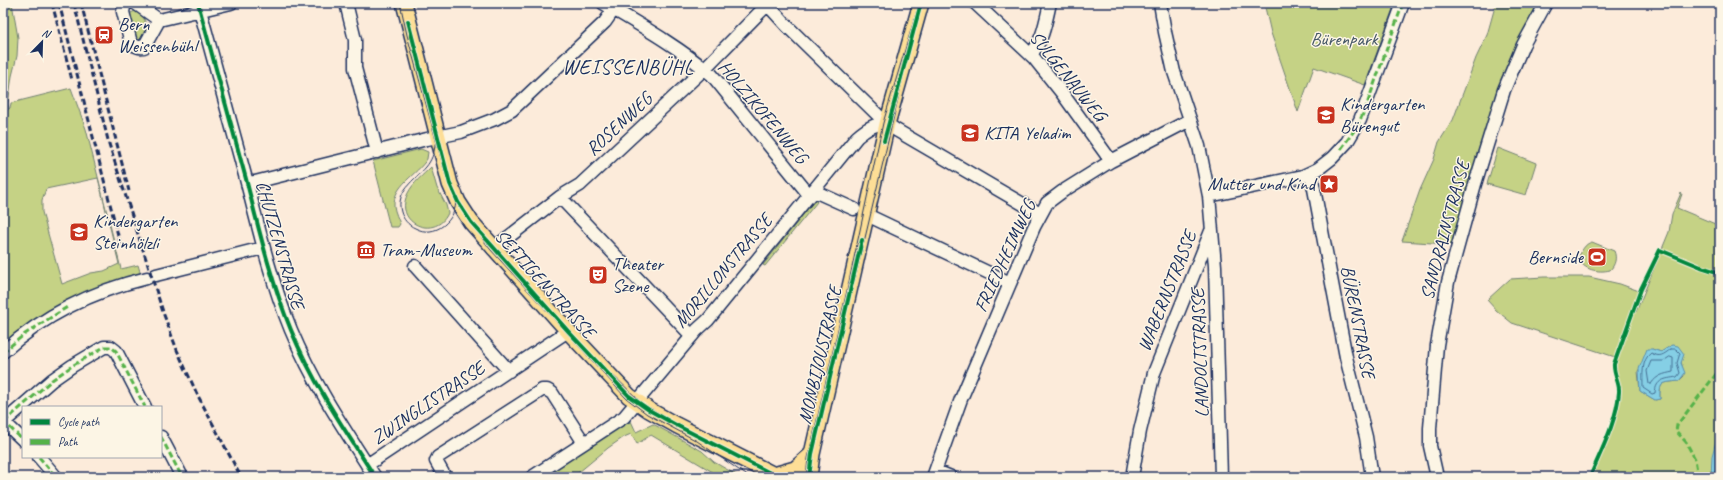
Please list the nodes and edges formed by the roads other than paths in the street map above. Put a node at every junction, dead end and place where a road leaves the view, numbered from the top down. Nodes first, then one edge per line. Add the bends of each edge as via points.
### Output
1 (127, 3) edge
2 (135, 3) edge
3 (231, 3) edge
4 (346, 3) edge
5 (404, 3) edge
6 (604, 3) edge
7 (921, 3) edge
8 (975, 3) edge
9 (1050, 3) edge
10 (1160, 3) edge
11 (1404, 3) edge
12 (1546, 3) edge
13 (767, 4) edge
14 (199, 7) edge
15 (614, 9) junction
16 (159, 20) junction
17 (1031, 54) junction
18 (704, 69) junction
19 (1190, 120) junction
20 (887, 124) junction
21 (439, 137) junction
22 (377, 152) junction
23 (1111, 160) junction
24 (1311, 173) junction
25 (247, 183) junction
26 (812, 193) junction
27 (560, 196) junction
28 (1209, 196) junction
29 (860, 212) junction
30 (1040, 214) junction
31 (1212, 228) junction
32 (263, 248) junction
33 (493, 249) junction
34 (415, 266) dead end
35 (1010, 283) junction
36 (568, 331) junction
37 (692, 336) junction
38 (3, 352) edge
39 (509, 371) junction
40 (638, 402) junction
41 (145, 406) edge
42 (4, 421) edge
43 (22, 439) edge
44 (162, 439) edge
45 (584, 443) junction
46 (812, 454) junction
47 (40, 458) edge
48 (367, 465) junction
49 (935, 474) edge
50 (776, 476) edge
51 (56, 477) edge
52 (182, 477) edge
53 (375, 477) edge
54 (445, 477) edge
55 (532, 477) edge
56 (809, 477) edge
57 (951, 477) edge
58 (1132, 477) edge
59 (1221, 477) edge
60 (1372, 477) edge
61 (1437, 477) edge

1 - 16 street via 123,12 131,43 134,45 144,47
2 - 16 street
3 - 14 street
4 - 22 street via 355,38 355,68
5 - 21 main road, SEFTIGENSTRASSE
6 - 15 street, HOLZIKOFENWEG
7 - 20 main road, MONBIJOUSTRASSE
8 - 17 street, SULGENAUWEG
9 - 17 street via 1041,38
10 - 19 street, WABERNSTRASSE via 1174,72
11 - 24 street via 1356,128 1332,158
12 - 61 street, SANDRAINSTRASSE via 1523,45 1504,90 1448,282 1437,345 1430,428 1430,446
13 - 18 street, ROSENWEG
13 - 20 street
14 - 16 street
14 - 25 street, CHUTZENSTRASSE
15 - 18 street, HOLZIKOFENWEG
15 - 21 street via 605,22 512,110 488,122
17 - 23 street, SULGENAUWEG
18 - 26 street, HOLZIKOFENWEG
18 - 27 street, ROSENWEG via 580,185
19 - 23 street, FRIEDHEIMWEG
19 - 28 street, WABERNSTRASSE via 1199,146
20 - 26 street, MORILLONSTRASSE via 875,125 860,134
20 - 29 main road, MONBIJOUSTRASSE
20 - 30 street
21 - 22 street
21 - 33 main road, SEFTIGENSTRASSE via 450,184 456,198
22 - 25 street
23 - 30 street, FRIEDHEIMWEG via 1052,198
24 - 28 street
24 - 60 street, BÜRENSTRASSE
25 - 32 street, CHUTZENSTRASSE
26 - 29 street, HOLZIKOFENWEG
26 - 37 street, MORILLONSTRASSE
27 - 33 street, ROSENWEG
27 - 37 street
28 - 31 street, WABERNSTRASSE
29 - 35 street, HOLZIKOFENWEG
29 - 46 main road, MONBIJOUSTRASSE
30 - 35 street, FRIEDHEIMWEG
31 - 58 street, WABERNSTRASSE via 1154,373
31 - 59 street, LANDOLTSTRASSE
32 - 38 street via 152,276 97,293 69,306 25,334
32 - 48 street, CHUTZENSTRASSE via 284,312 312,374 333,413
33 - 36 main road, SEFTIGENSTRASSE
34 - 39 street, ZWINGLISTRASSE
35 - 49 street, FRIEDHEIMWEG via 961,399
36 - 39 street, ZWINGLISTRASSE
36 - 40 main road, SEFTIGENSTRASSE via 623,390
37 - 40 street, MORILLONSTRASSE
39 - 48 street, ZWINGLISTRASSE
40 - 45 street, MORILLONSTRASSE via 624,417
40 - 50 main road, SEFTIGENSTRASSE via 712,445
41 - 42 street via 118,354 113,348 107,347 62,372
42 - 43 street
44 - 52 street
45 - 54 street via 552,393 542,390 438,457 437,464
45 - 55 street, MORILLONSTRASSE
46 - 50 main road via 795,469
46 - 56 main road, MONBIJOUSTRASSE
47 - 51 street
48 - 53 street, CHUTZENSTRASSE
49 - 57 street

